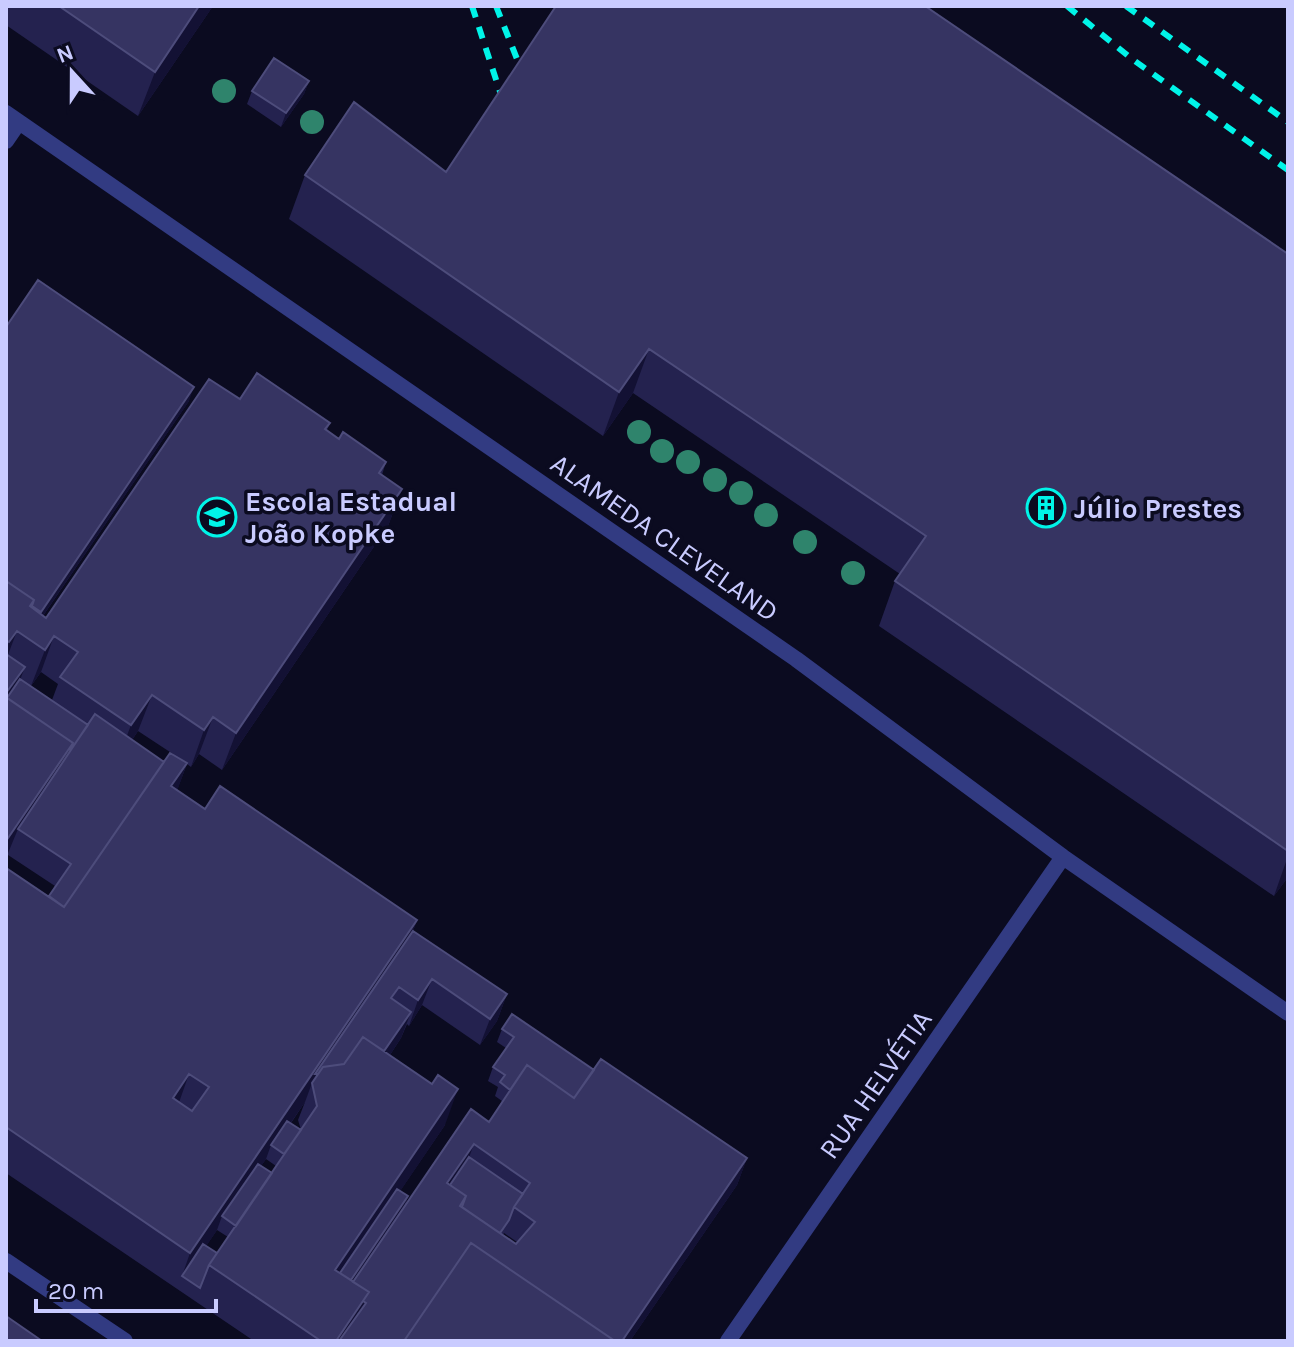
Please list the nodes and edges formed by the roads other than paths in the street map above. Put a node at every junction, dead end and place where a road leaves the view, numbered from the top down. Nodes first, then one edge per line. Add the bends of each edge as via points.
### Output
1 (13, 118) edge
2 (6, 141) edge
3 (1063, 857) junction
4 (1288, 1013) edge
5 (6, 1261) edge
6 (125, 1341) edge
7 (728, 1341) edge

1 - 2 street
1 - 3 street, ALAMEDA CLEVELAND via 796,659
3 - 4 street, ALAMEDA CLEVELAND
3 - 7 street, RUA HELVÉTIA
5 - 6 street

